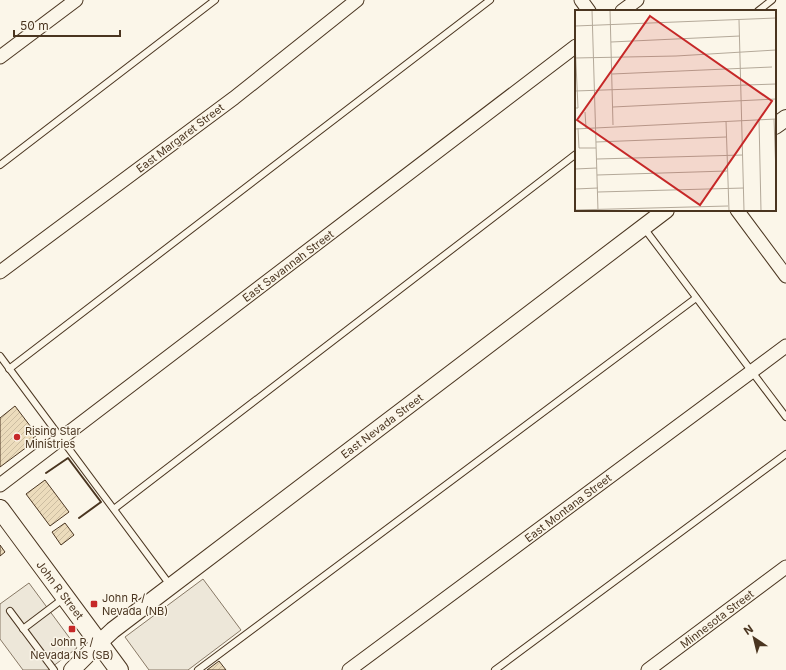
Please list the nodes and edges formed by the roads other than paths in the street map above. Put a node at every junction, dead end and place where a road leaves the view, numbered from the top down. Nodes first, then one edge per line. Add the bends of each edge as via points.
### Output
1 (76, 0) edge
2 (214, 0) edge
3 (357, 0) edge
4 (490, 0) edge
5 (581, 0) edge
6 (637, 0) edge
7 (772, 0) edge
8 (588, 10) edge
9 (623, 10) edge
10 (759, 10) edge
11 (575, 47) edge
12 (0, 57) edge
13 (575, 155) edge
14 (0, 165) edge
15 (665, 211) edge
16 (738, 211) edge
17 (643, 227) junction
18 (0, 272) edge
19 (786, 276) edge
20 (696, 298) junction
21 (786, 346) edge
22 (0, 356) edge
23 (9, 368) junction
24 (752, 372) junction
25 (786, 417) edge
26 (61, 438) junction
27 (786, 454) edge
28 (0, 485) edge
29 (0, 509) edge
30 (114, 509) junction
31 (786, 567) edge
32 (171, 586) junction
33 (65, 597) junction
34 (10, 611) dead end
35 (23, 628) junction
36 (99, 643) junction
37 (54, 670) edge
38 (72, 670) edge
39 (119, 670) edge
40 (198, 670) edge
41 (349, 670) edge
42 (495, 670) edge
43 (648, 670) edge

1 - 12 street
2 - 14 lane
3 - 18 street, East Margaret Street via 234,98
4 - 23 lane
5 - 8 street
6 - 9 street
7 - 10 lane
11 - 26 street, East Savannah Street
13 - 30 lane
15 - 17 street, East Nevada Street
16 - 19 street
17 - 20 lane
17 - 32 street, East Nevada Street
20 - 24 lane
20 - 40 lane
21 - 24 street, East Montana Street
22 - 23 lane
23 - 26 lane
24 - 25 lane
24 - 41 street, East Montana Street
26 - 28 street, East Savannah Street
26 - 30 lane
27 - 42 lane
29 - 33 main road, John R Street
30 - 32 lane
31 - 43 street, Minnesota Street
32 - 36 street, East Nevada Street
33 - 35 lane
33 - 36 main road, John R Street
34 - 35 lane
35 - 37 lane
36 - 38 street, East Nevada Street
36 - 39 main road, John R Street

